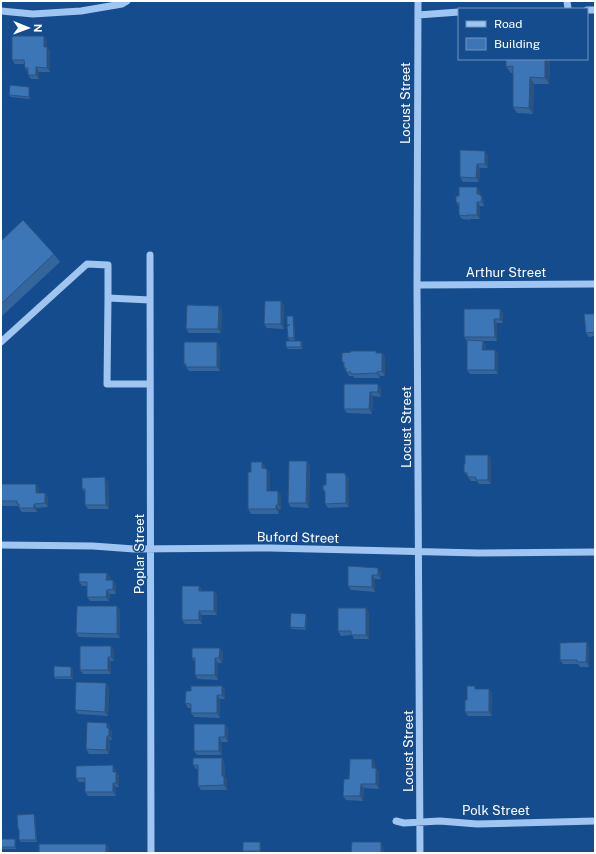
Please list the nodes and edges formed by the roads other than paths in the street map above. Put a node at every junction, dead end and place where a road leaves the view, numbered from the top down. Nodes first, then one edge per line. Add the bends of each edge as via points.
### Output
1 (127, 1) edge
2 (418, 1) edge
3 (1, 11) edge
4 (458, 12) edge
5 (418, 15) junction
6 (150, 255) dead end
7 (595, 284) edge
8 (417, 285) junction
9 (108, 298) junction
10 (150, 300) junction
11 (1, 342) edge
12 (150, 384) junction
13 (1, 545) edge
14 (151, 549) junction
15 (419, 551) junction
16 (595, 552) edge
17 (595, 821) edge
18 (396, 822) dead end
19 (420, 822) junction
20 (151, 853) edge
21 (420, 853) edge

1 - 3 street via 111,7 81,12 33,14
2 - 5 street, Locust Street
4 - 5 street
5 - 8 street, Locust Street
6 - 10 street, Poplar Street
7 - 8 street, Arthur Street
8 - 15 street, Locust Street
9 - 10 street
9 - 11 street via 108,264 87,264
9 - 12 street via 108,384
10 - 12 street, Poplar Street
12 - 14 street, Poplar Street
13 - 14 street, Buford Street
14 - 15 street, Buford Street
14 - 20 street, Poplar Street
15 - 16 street, Buford Street
15 - 19 street, Locust Street
17 - 19 street, Polk Street via 477,824
18 - 19 street, Polk Street
19 - 21 street, Locust Street

